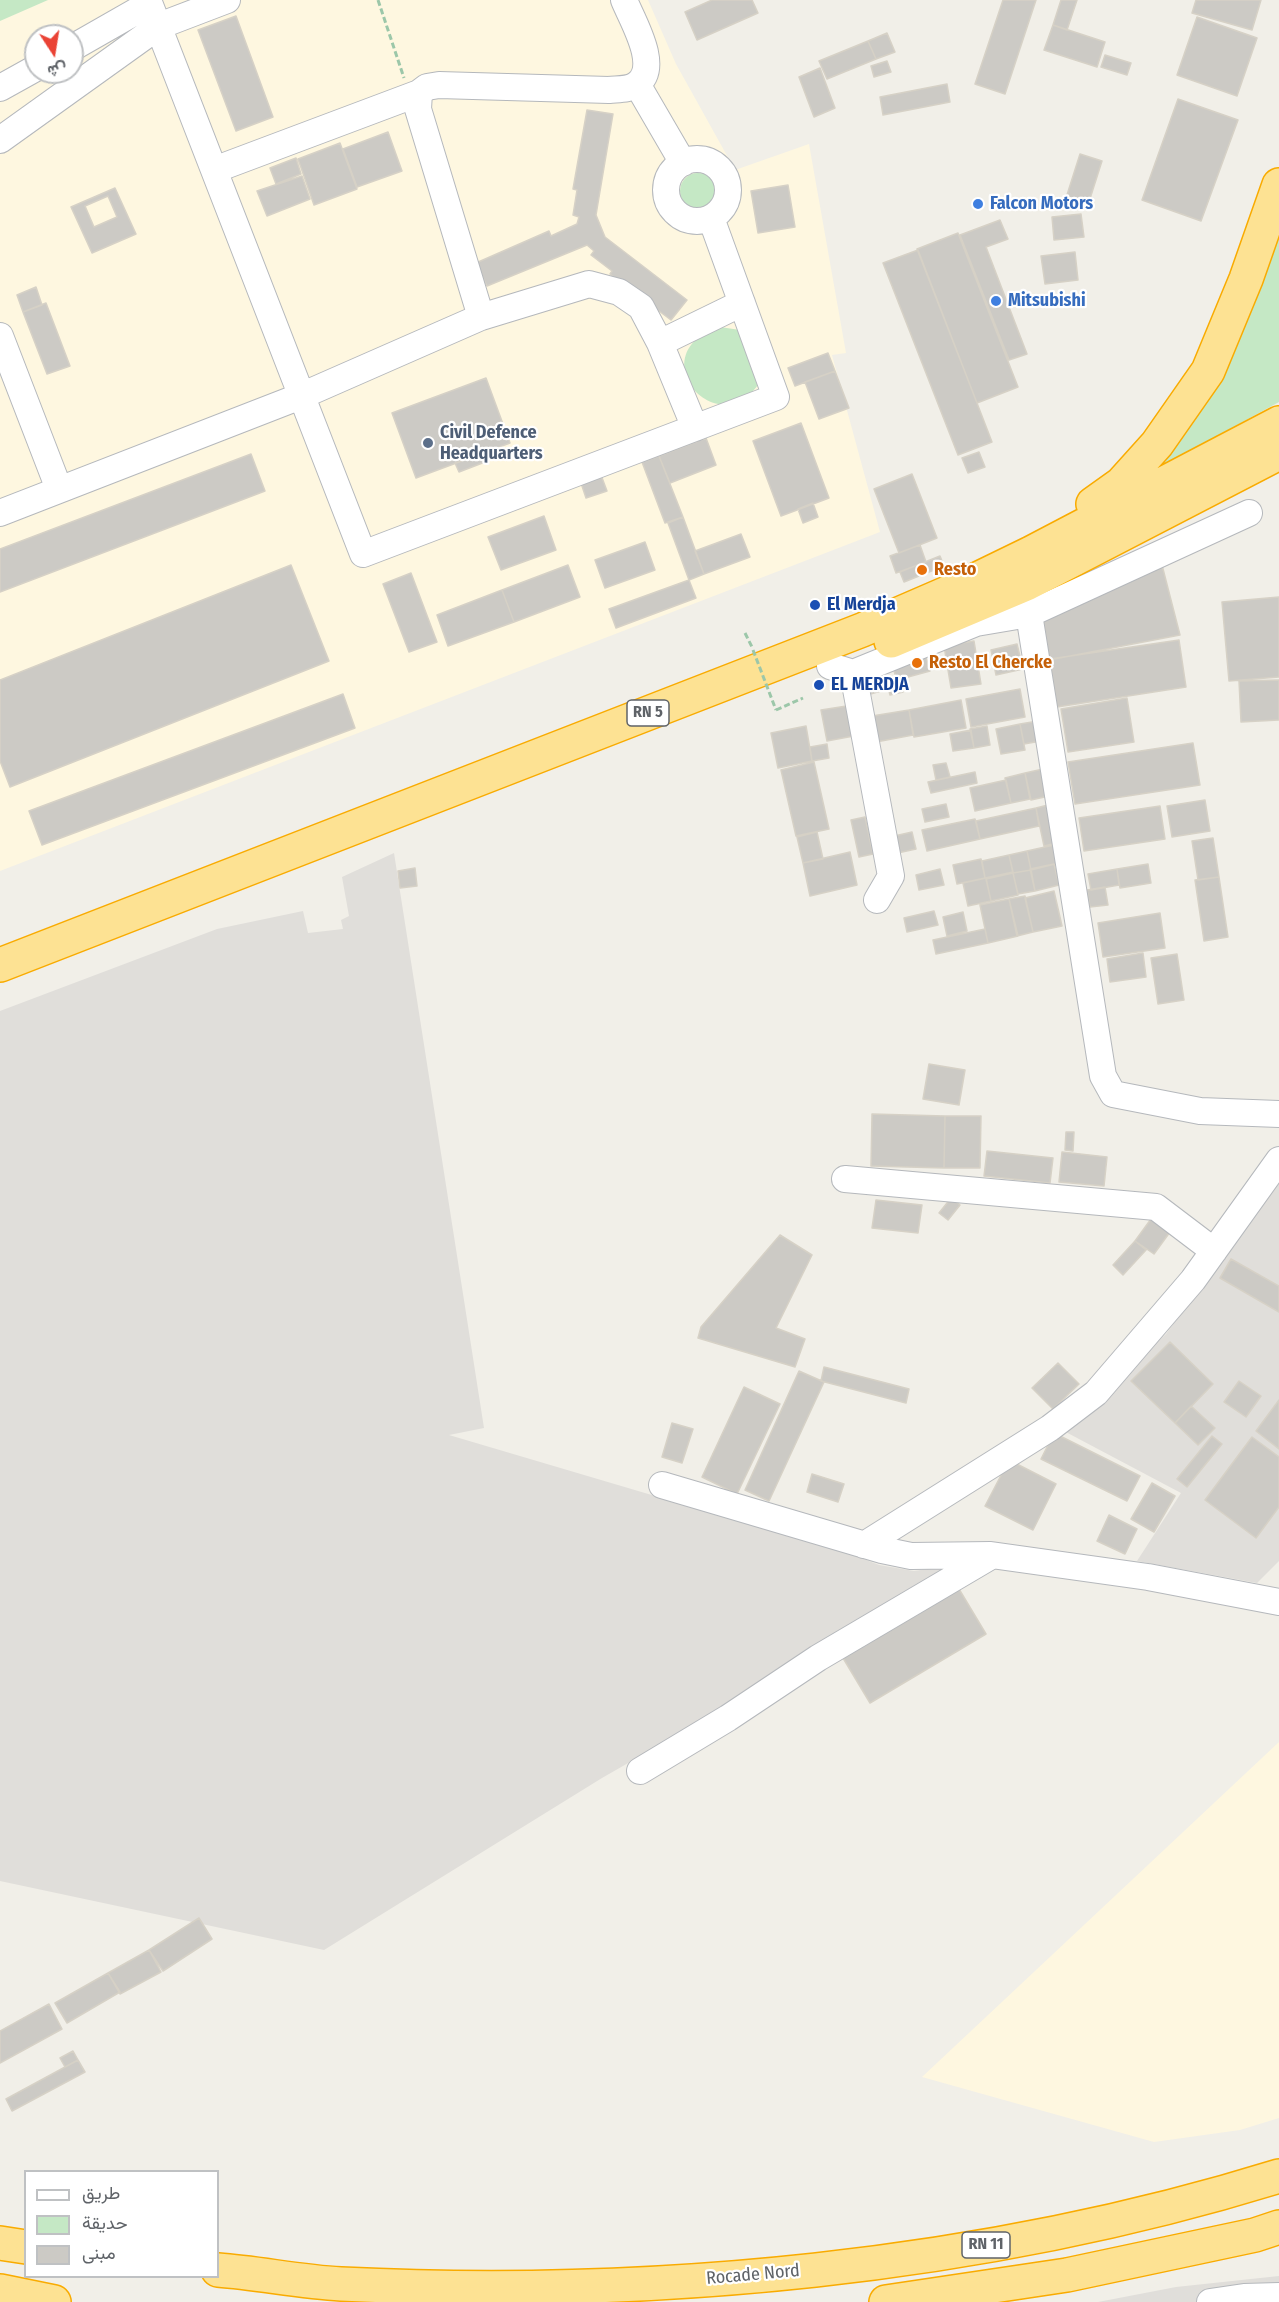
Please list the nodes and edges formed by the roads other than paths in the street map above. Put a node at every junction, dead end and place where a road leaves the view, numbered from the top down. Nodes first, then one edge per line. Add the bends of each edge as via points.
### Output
1 (227, 0) edge
2 (624, 0) edge
3 (152, 10) edge
4 (84, 42) edge
5 (24, 75) edge
6 (637, 84) junction
7 (0, 88) edge
8 (419, 93) junction
9 (0, 140) edge
10 (683, 163) junction
11 (214, 170) junction
12 (1279, 185) edge
13 (711, 218) junction
14 (742, 303) junction
15 (481, 317) junction
16 (0, 336) edge
17 (660, 343) junction
18 (301, 396) junction
19 (1279, 423) edge
20 (695, 428) junction
21 (1279, 453) edge
22 (60, 489) junction
23 (0, 513) edge
24 (1249, 513) dead end
25 (1031, 553) junction
26 (1029, 614) junction
27 (842, 670) junction
28 (877, 900) dead end
29 (0, 965) edge
30 (0, 988) edge
31 (1279, 1114) edge
32 (1279, 1160) edge
33 (845, 1179) dead end
34 (1214, 1251) junction
35 (662, 1485) dead end
36 (864, 1545) junction
37 (991, 1555) junction
38 (1279, 1602) edge
39 (640, 1771) dead end
40 (1279, 2176) edge
41 (1271, 2232) edge
42 (0, 2243) edge
43 (24, 2247) edge
44 (219, 2270) edge
45 (0, 2291) edge
46 (1279, 2296) edge
47 (54, 2302) edge
48 (886, 2302) edge
49 (1210, 2302) edge

1 - 3 street
2 - 6 street via 646,54 646,72
3 - 4 street
3 - 9 street
3 - 11 street
5 - 7 street
6 - 8 street via 609,90 439,85
6 - 10 street
8 - 11 street
8 - 15 street via 418,109
10 - 13 street via 709,162 727,181 727,198
10 - 13 street via 666,183 671,208 677,215 694,221
11 - 18 street
12 - 25 highway via 1208,371 1184,408 1121,484
13 - 14 street
14 - 17 street
14 - 20 street via 776,397
15 - 17 street via 589,284 619,292 641,307
15 - 18 street
16 - 22 street
17 - 20 street
18 - 20 street via 363,554
18 - 22 street
19 - 25 highway, RN 5
21 - 27 highway, RN 5 via 1026,584
22 - 23 street
24 - 26 street
25 - 29 highway, RN 5 via 862,630
26 - 27 street via 976,623
26 - 31 street via 1103,1076 1113,1094 1200,1111
27 - 28 street via 891,876
27 - 30 highway, RN 5
32 - 34 street
33 - 34 street via 1156,1207
34 - 36 street via 1096,1393 1050,1428
35 - 36 street
36 - 37 street via 911,1556
37 - 38 street via 1148,1577
37 - 39 street
40 - 44 highway, Rocade Nord / RN 11 via 1202,2200 1091,2226 808,2271 687,2281 429,2287 337,2284
41 - 48 highway, RN 11 via 1067,2275
42 - 43 highway
45 - 47 highway
46 - 49 street

